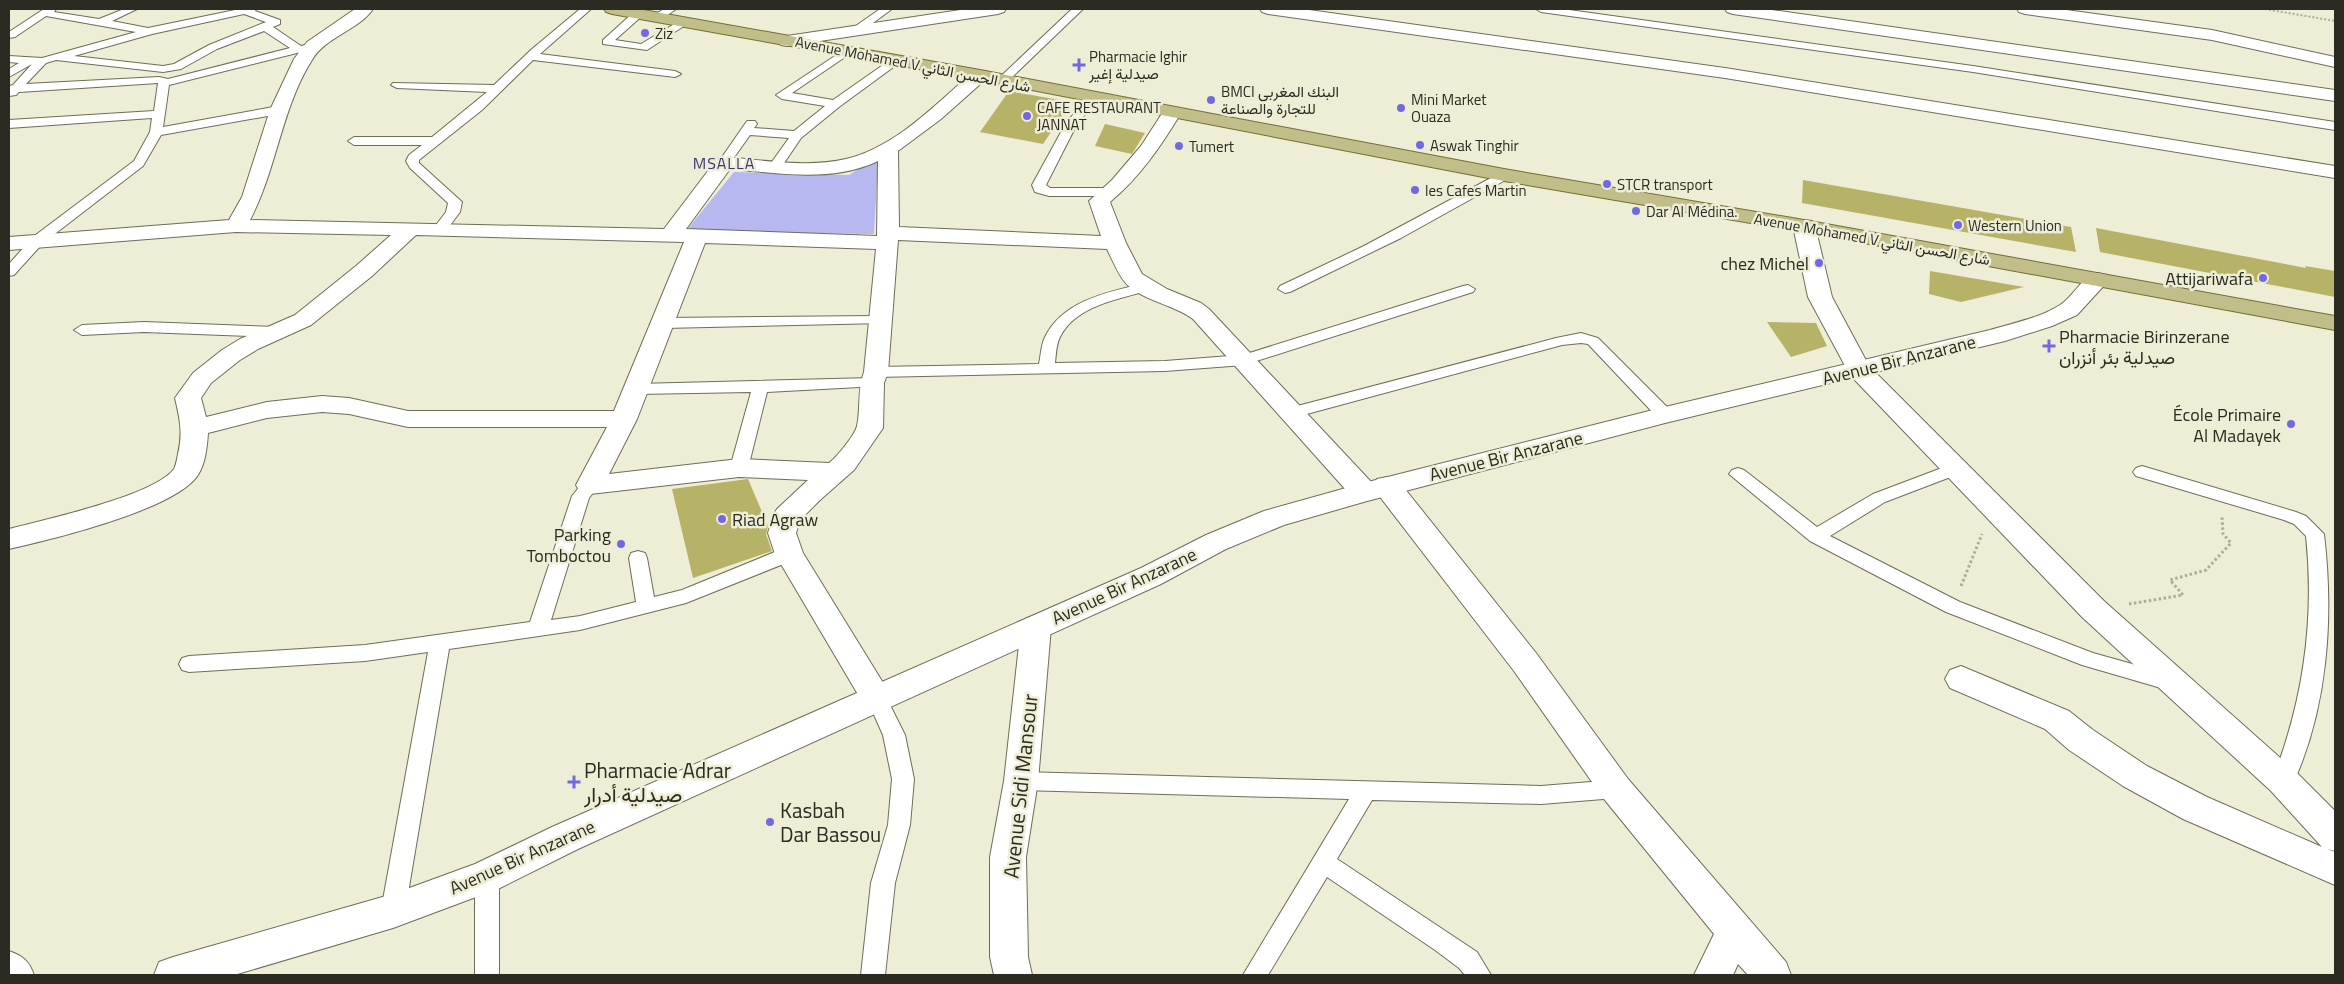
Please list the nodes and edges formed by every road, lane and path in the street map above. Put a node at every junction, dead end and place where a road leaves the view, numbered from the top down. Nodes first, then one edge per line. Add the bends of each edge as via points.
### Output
1 (132, 9) edge
2 (221, 9) edge
3 (365, 9) edge
4 (586, 9) edge
5 (612, 9) edge
6 (888, 9) edge
7 (998, 9) edge
8 (1078, 9) edge
9 (1268, 9) edge
10 (1541, 9) edge
11 (1733, 9) edge
12 (2024, 9) edge
13 (2265, 9) edge
14 (47, 11) edge
15 (246, 11) edge
16 (656, 13) edge
17 (2335, 21) edge
18 (101, 22) junction
19 (686, 22) junction
20 (266, 27) junction
21 (150, 31) junction
22 (854, 32) junction
23 (10, 38) edge
24 (787, 40) junction
25 (305, 47) junction
26 (847, 51) junction
27 (531, 56) junction
28 (55, 57) junction
29 (9, 59) edge
30 (897, 60) junction
31 (37, 61) junction
32 (2335, 62) edge
33 (9, 74) edge
34 (675, 74) dead end
35 (980, 76) junction
36 (1003, 80) junction
37 (164, 84) junction
38 (397, 84) dead end
39 (498, 89) junction
40 (11, 91) edge
41 (2335, 96) edge
42 (1093, 98) junction
43 (835, 104) junction
44 (279, 110) junction
45 (1172, 113) junction
46 (159, 114) junction
47 (9, 124) edge
48 (2335, 126) edge
49 (156, 132) junction
50 (797, 135) junction
51 (354, 141) dead end
52 (434, 141) junction
53 (888, 149) junction
54 (724, 163) junction
55 (775, 166) junction
56 (2335, 172) edge
57 (1504, 175) junction
58 (1108, 192) junction
59 (236, 226) junction
60 (1804, 226) junction
61 (410, 229) junction
62 (440, 229) junction
63 (670, 236) junction
64 (697, 236) junction
65 (888, 238) junction
66 (38, 240) junction
67 (9, 243) edge
68 (1115, 243) junction
69 (9, 272) edge
70 (2098, 280) junction
71 (1145, 287) junction
72 (1468, 288) dead end
73 (1285, 289) dead end
74 (879, 320) junction
75 (664, 323) junction
76 (2335, 323) edge
77 (82, 330) dead end
78 (277, 332) junction
79 (1244, 360) junction
80 (1046, 369) junction
81 (1859, 370) junction
82 (874, 378) junction
83 (760, 387) junction
84 (637, 389) junction
85 (1292, 414) junction
86 (1665, 415) junction
87 (624, 419) junction
88 (196, 428) junction
89 (739, 468) junction
90 (1955, 469) junction
91 (833, 472) junction
92 (2142, 472) dead end
93 (1738, 474) dead end
94 (590, 485) junction
95 (1376, 489) junction
96 (2221, 496) junction
97 (1993, 508) junction
98 (1816, 536) junction
99 (9, 539) edge
100 (789, 554) junction
101 (638, 558) dead end
102 (646, 606) junction
103 (1953, 607) junction
104 (2094, 609) junction
105 (1036, 627) junction
106 (538, 629) junction
107 (440, 642) junction
108 (189, 664) dead end
109 (1962, 679) dead end
110 (2172, 683) junction
111 (877, 699) junction
112 (1022, 781) junction
113 (2284, 781) junction
114 (1616, 788) junction
115 (1366, 791) junction
116 (2334, 833) edge
117 (1323, 862) junction
118 (2335, 870) edge
119 (487, 876) junction
120 (393, 911) junction
121 (1735, 931) junction
122 (9, 969) edge
123 (15, 975) edge
124 (173, 975) edge
125 (488, 975) edge
126 (873, 975) edge
127 (1013, 975) edge
128 (1255, 975) edge
129 (1479, 975) edge
130 (1713, 975) edge
131 (1772, 975) edge

1 - 18 lane
2 - 15 lane
3 - 25 street
4 - 27 lane
5 - 16 main road, Avenue Mohamed V شارع الحسن الثاني
6 - 22 lane
7 - 22 street
8 - 36 lane
9 - 56 street via 1725,73
10 - 48 lane via 1973,69
11 - 41 street
12 - 32 street via 2212,35
13 - 17 path
14 - 18 lane
14 - 23 lane
15 - 20 lane via 276,21
15 - 21 lane
16 - 19 main road, Avenue Mohamed V شارع الحسن الثاني
16 - 19 lane via 607,42 642,48
18 - 21 lane
19 - 24 main road, Avenue Mohamed V شارع الحسن الثاني
20 - 25 lane
20 - 28 lane via 213,47 177,67
21 - 28 lane
22 - 24 street
24 - 26 main road, Avenue Mohamed V شارع الحسن الثاني
25 - 37 lane
25 - 44 street
26 - 30 main road, Avenue Mohamed V شارع الحسن الثاني
26 - 43 lane via 782,94
27 - 34 lane
27 - 39 lane
28 - 31 lane
29 - 31 lane
30 - 35 main road, Avenue Mohamed V شارع الحسن الثاني
30 - 43 lane
31 - 33 lane
31 - 40 lane
35 - 36 main road, Avenue Mohamed V شارع الحسن الثاني
35 - 53 street via 934,116
36 - 42 main road, Avenue Mohamed V شارع الحسن الثاني
37 - 40 lane via 159,80
37 - 46 lane
38 - 39 lane
39 - 52 lane
42 - 45 main road, Avenue Mohamed V شارع الحسن الثاني
42 - 58 lane via 1072,123 1039,186 1044,192
43 - 50 lane
44 - 49 lane
44 - 59 street via 252,197
45 - 57 main road, Avenue Mohamed V شارع الحسن الثاني
45 - 58 street via 1149,149
46 - 47 lane
46 - 49 lane
49 - 66 lane via 139,163
50 - 54 lane via 749,128
50 - 55 lane
51 - 52 lane
52 - 62 lane via 412,161 455,202 453,212
53 - 55 street via 848,165 816,168
53 - 65 street
54 - 55 street
54 - 63 street
57 - 60 main road, Avenue Mohamed V شارع الحسن الثاني
57 - 73 lane via 1413,228
58 - 68 street via 1099,201
59 - 61 street
59 - 66 street
60 - 70 main road, Avenue Mohamed V شارع الحسن الثاني
60 - 81 street via 1820,297
61 - 62 street
61 - 78 street via 364,272 303,320
62 - 63 street
63 - 64 street
64 - 65 street
64 - 75 street
65 - 68 street
65 - 74 street
66 - 67 street
66 - 69 lane
68 - 71 street via 1133,278
70 - 76 main road, Avenue Mohamed V شارع الحسن الثاني
70 - 81 street, Avenue Bir Anzarane via 2069,310 2044,321
71 - 79 street via 1193,308
71 - 80 lane via 1088,305 1067,317 1052,338
72 - 79 lane
74 - 75 lane
74 - 82 street
75 - 84 street
77 - 78 lane via 144,327
78 - 88 street via 230,355 202,378 188,398
79 - 80 lane
79 - 85 street
80 - 82 lane
81 - 86 street, Avenue Bir Anzarane
81 - 90 street
82 - 83 lane
82 - 91 street via 870,428 845,464
83 - 84 lane
83 - 89 lane
84 - 87 street
85 - 86 lane via 1581,338 1593,342
85 - 95 street
86 - 95 street, Avenue Bir Anzarane
87 - 88 street via 408,419 342,405 318,404 280,407
87 - 94 street
88 - 99 street via 187,472 172,485 155,495
89 - 91 street
89 - 94 street
90 - 97 street
90 - 98 lane via 1879,498
91 - 100 street via 787,516 782,532
92 - 96 lane
93 - 98 lane
94 - 106 lane via 581,496
95 - 105 street, Avenue Bir Anzarane via 1266,522 1216,542 1151,576
95 - 114 street via 1525,662
96 - 104 path via 2223,534 2231,542 2206,570 2170,580 2183,595
96 - 113 lane via 2300,520 2315,534 2320,569 2316,650 2305,716
97 - 103 path
97 - 104 street
98 - 103 lane
100 - 102 lane via 686,596
100 - 111 street
101 - 102 lane
102 - 106 lane via 580,623
103 - 110 lane via 2089,660
104 - 110 street
105 - 111 street, Avenue Bir Anzarane
105 - 112 street, Avenue Sidi Mansour
106 - 107 lane
107 - 108 lane via 365,653
107 - 120 lane
109 - 118 street via 2057,720 2135,776 2195,808
110 - 113 street
111 - 119 street, Avenue Bir Anzarane
111 - 126 lane via 894,735 903,779 899,825 883,883
112 - 115 lane
112 - 127 street, Avenue Sidi Mansour via 1008,857
113 - 116 street
114 - 115 lane via 1541,795
114 - 121 street
115 - 117 lane
117 - 128 lane
117 - 129 lane via 1444,942 1468,960
119 - 120 street, Avenue Bir Anzarane
119 - 125 lane
120 - 124 street, Avenue Bir Anzarane
121 - 130 street
121 - 131 street
122 - 123 street

